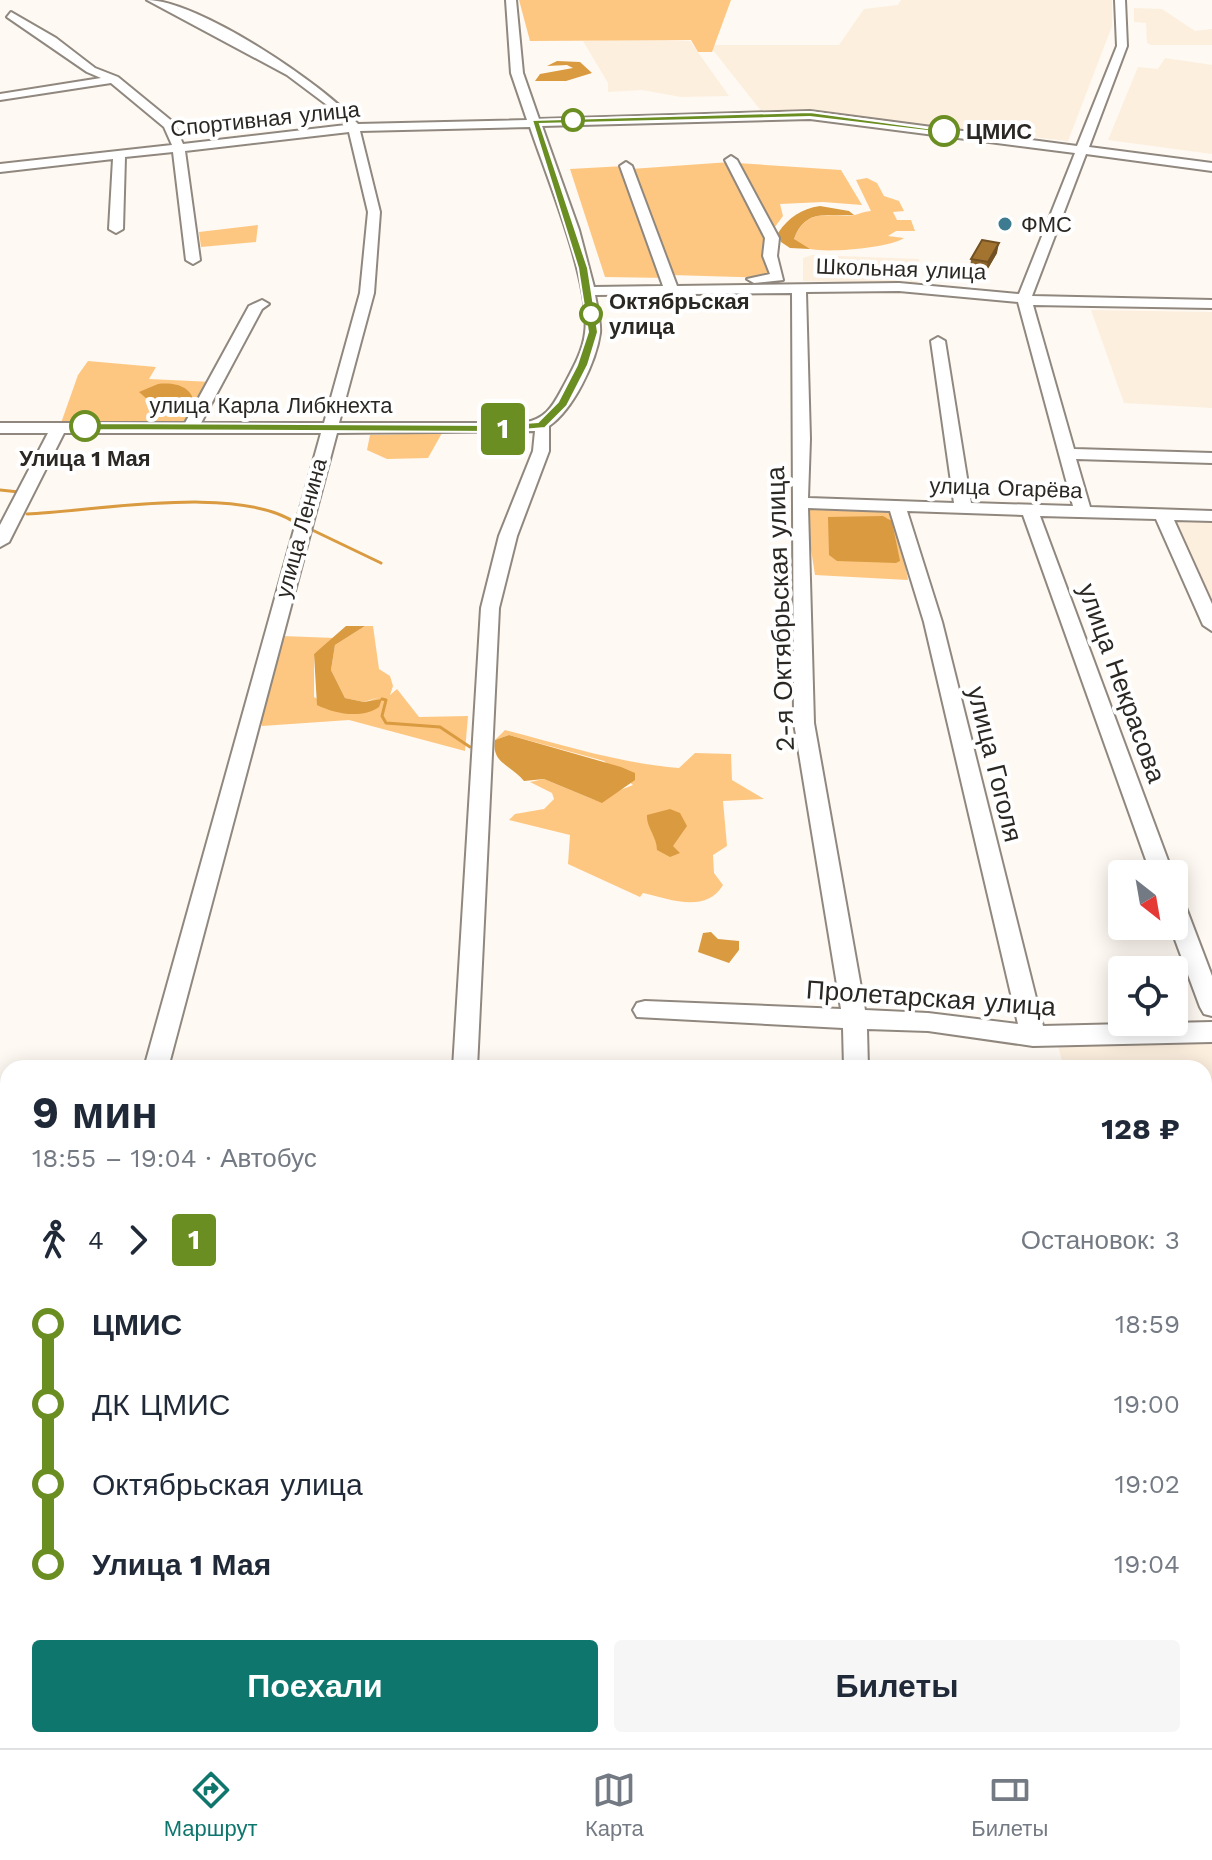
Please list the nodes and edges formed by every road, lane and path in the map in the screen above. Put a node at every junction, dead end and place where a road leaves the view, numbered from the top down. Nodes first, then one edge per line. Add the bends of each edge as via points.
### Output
1 (152, 0) edge
2 (511, 0) edge
3 (1120, 0) edge
4 (11, 15) dead end
5 (114, 79) junction
6 (0, 97) edge
7 (535, 121) junction
8 (353, 128) junction
9 (179, 148) junction
10 (1079, 148) junction
11 (119, 155) junction
12 (731, 160) dead end
13 (626, 166) dead end
14 (1212, 167) edge
15 (0, 168) edge
16 (116, 229) dead end
17 (193, 260) dead end
18 (670, 283) junction
19 (799, 288) junction
20 (587, 291) junction
21 (1024, 299) junction
22 (262, 304) dead end
23 (1212, 304) edge
24 (938, 341) dead end
25 (541, 425) junction
26 (60, 426) junction
27 (191, 427) junction
28 (328, 427) junction
29 (0, 428) edge
30 (1068, 454) junction
31 (1212, 458) edge
32 (799, 503) junction
33 (897, 507) junction
34 (963, 509) junction
35 (1030, 511) junction
36 (1083, 513) junction
37 (1163, 515) junction
38 (1212, 516) edge
39 (0, 542) edge
40 (1212, 625) edge
41 (1157, 860) edge
42 (1187, 940) edge
43 (1212, 1007) edge
44 (645, 1010) dead end
45 (855, 1019) junction
46 (1212, 1032) edge
47 (1033, 1036) junction
48 (158, 1060) edge
49 (465, 1060) edge
50 (856, 1060) edge

1 - 8 street, улица Ленина via 270,60 347,116
2 - 7 street via 515,66
3 - 10 street via 1122,46
4 - 5 street via 91,70
5 - 6 street
5 - 9 street via 169,125
7 - 8 street, Спортивная улица
7 - 10 street, Спортивная улица via 820,115
7 - 20 street via 566,208
8 - 9 street, Спортивная улица
8 - 28 street, улица Ленина via 373,204 374,247 367,293
9 - 11 street, Спортивная улица
9 - 17 street
10 - 14 street, Спортивная улица
10 - 21 street
11 - 15 street, Спортивная улица
11 - 16 street
12 - 18 street via 772,238 770,256 778,277
13 - 18 street
18 - 19 street, Школьная улица
18 - 20 street, Школьная улица
19 - 21 street, Школьная улица via 918,287
19 - 32 street, 2-я Октябрьская улица
20 - 25 street via 591,343 563,404
21 - 23 street, Школьная улица
21 - 30 street
22 - 27 street via 256,306
24 - 34 street
25 - 28 street, улица Карла Либкнехта
25 - 49 street via 541,452 503,540 490,608
26 - 27 street, улица Карла Либкнехта
26 - 29 street, улица Карла Либкнехта
26 - 39 street
27 - 28 street, улица Карла Либкнехта
28 - 48 street, улица Ленина
30 - 31 street
30 - 36 street
32 - 33 street, улица Огарёва
32 - 45 street, 2-я Октябрьская улица via 804,723
33 - 34 street, улица Огарёва
33 - 47 street, улица Гоголя via 933,622
34 - 35 street, улица Огарёва
35 - 36 street, улица Огарёва
35 - 41 street, улица Некрасова
36 - 37 street, улица Огарёва
37 - 38 street, улица Огарёва
37 - 40 street
42 - 43 street
44 - 45 street, Пролетарская улица
45 - 47 street, Пролетарская улица
45 - 50 street, 2-я Октябрьская улица
46 - 47 street, Пролетарская улица

